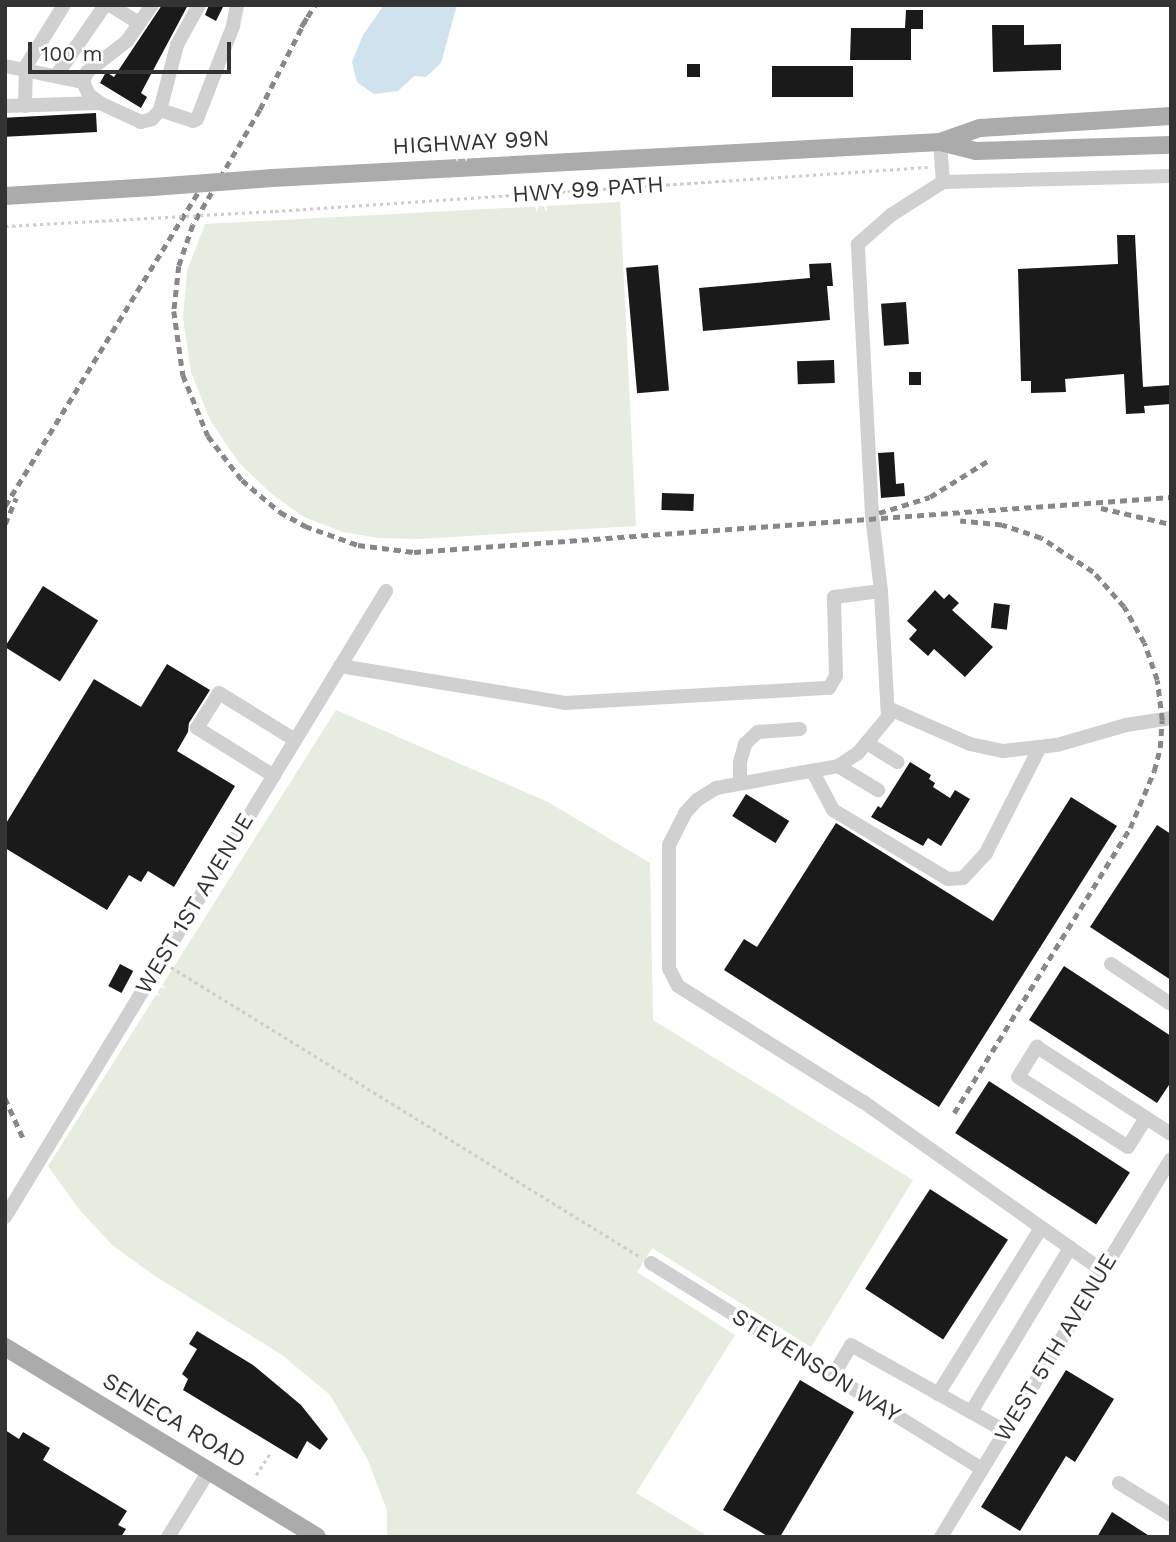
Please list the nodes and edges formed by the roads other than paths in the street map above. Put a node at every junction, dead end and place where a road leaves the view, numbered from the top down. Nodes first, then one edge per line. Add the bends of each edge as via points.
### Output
1 (64, 5) edge
2 (108, 5) edge
3 (152, 5) edge
4 (199, 5) edge
5 (237, 5) edge
6 (139, 23) junction
7 (5, 66) edge
8 (26, 70) junction
9 (56, 76) junction
10 (83, 82) junction
11 (100, 103) junction
12 (5, 106) edge
13 (25, 106) junction
14 (160, 110) junction
15 (1171, 116) edge
16 (940, 142) junction
17 (1171, 145) edge
18 (1171, 176) edge
19 (943, 182) junction
20 (5, 196) edge
21 (386, 591) dead end
22 (881, 591) junction
23 (340, 666) junction
24 (890, 709) junction
25 (1171, 718) edge
26 (800, 729) dead end
27 (295, 740) junction
28 (867, 743) junction
29 (1040, 747) junction
30 (898, 762) dead end
31 (838, 765) junction
32 (813, 772) junction
33 (274, 776) junction
34 (740, 783) junction
35 (878, 790) dead end
36 (1111, 964) dead end
37 (1171, 1004) edge
38 (1146, 1118) junction
39 (1171, 1134) edge
40 (1171, 1159) edge
41 (5, 1217) edge
42 (1041, 1228) junction
43 (1070, 1248) junction
44 (651, 1264) road end
45 (1103, 1271) junction
46 (5, 1347) edge
47 (832, 1377) junction
48 (938, 1394) junction
49 (971, 1412) junction
50 (1005, 1432) junction
51 (982, 1469) junction
52 (208, 1471) junction
53 (1119, 1483) dead end
54 (1171, 1515) edge
55 (169, 1537) edge
56 (317, 1537) edge
57 (941, 1537) edge

1 - 8 street
2 - 6 street
2 - 9 street
3 - 6 street
4 - 14 street via 176,49
5 - 14 street via 197,119
6 - 10 street via 124,44 87,72
7 - 8 street
8 - 9 street
8 - 13 street
9 - 10 street
10 - 11 street via 89,96
11 - 13 street
11 - 14 street via 141,122
12 - 13 street
15 - 16 main road via 980,128
16 - 17 main road via 976,151
16 - 19 street
16 - 20 main road, HIGHWAY 99N, bridge
18 - 19 street
19 - 22 street via 891,215 859,244 872,515
21 - 23 street, WEST 1ST AVENUE
22 - 23 street via 834,597 836,676 829,688 565,703
22 - 24 street
23 - 27 street, WEST 1ST AVENUE
24 - 28 street
24 - 29 street via 970,744 1003,751
25 - 29 street
26 - 34 street via 758,732 745,744
27 - 33 street, WEST 1ST AVENUE
27 - 33 street via 219,693 197,728
28 - 30 street
28 - 31 street
29 - 32 street via 986,853 963,878 947,879 833,810
31 - 32 street
31 - 35 street
32 - 34 street
33 - 41 street, WEST 1ST AVENUE
34 - 42 street via 716,788 697,800 669,845 670,968 678,986 863,1102
36 - 37 street
38 - 38 street via 1037,1047 1018,1077 1128,1147
38 - 39 street
40 - 45 street, WEST 5TH AVENUE
42 - 43 street
42 - 48 street
43 - 45 street
43 - 49 street
44 - 47 street, STEVENSON WAY
45 - 50 street, WEST 5TH AVENUE
46 - 52 main road, SENECA ROAD
47 - 48 street via 850,1345
47 - 51 street, STEVENSON WAY
48 - 49 street
49 - 50 street
50 - 51 street, WEST 5TH AVENUE
51 - 57 street, WEST 5TH AVENUE
52 - 55 street
52 - 56 main road, SENECA ROAD
53 - 54 street

